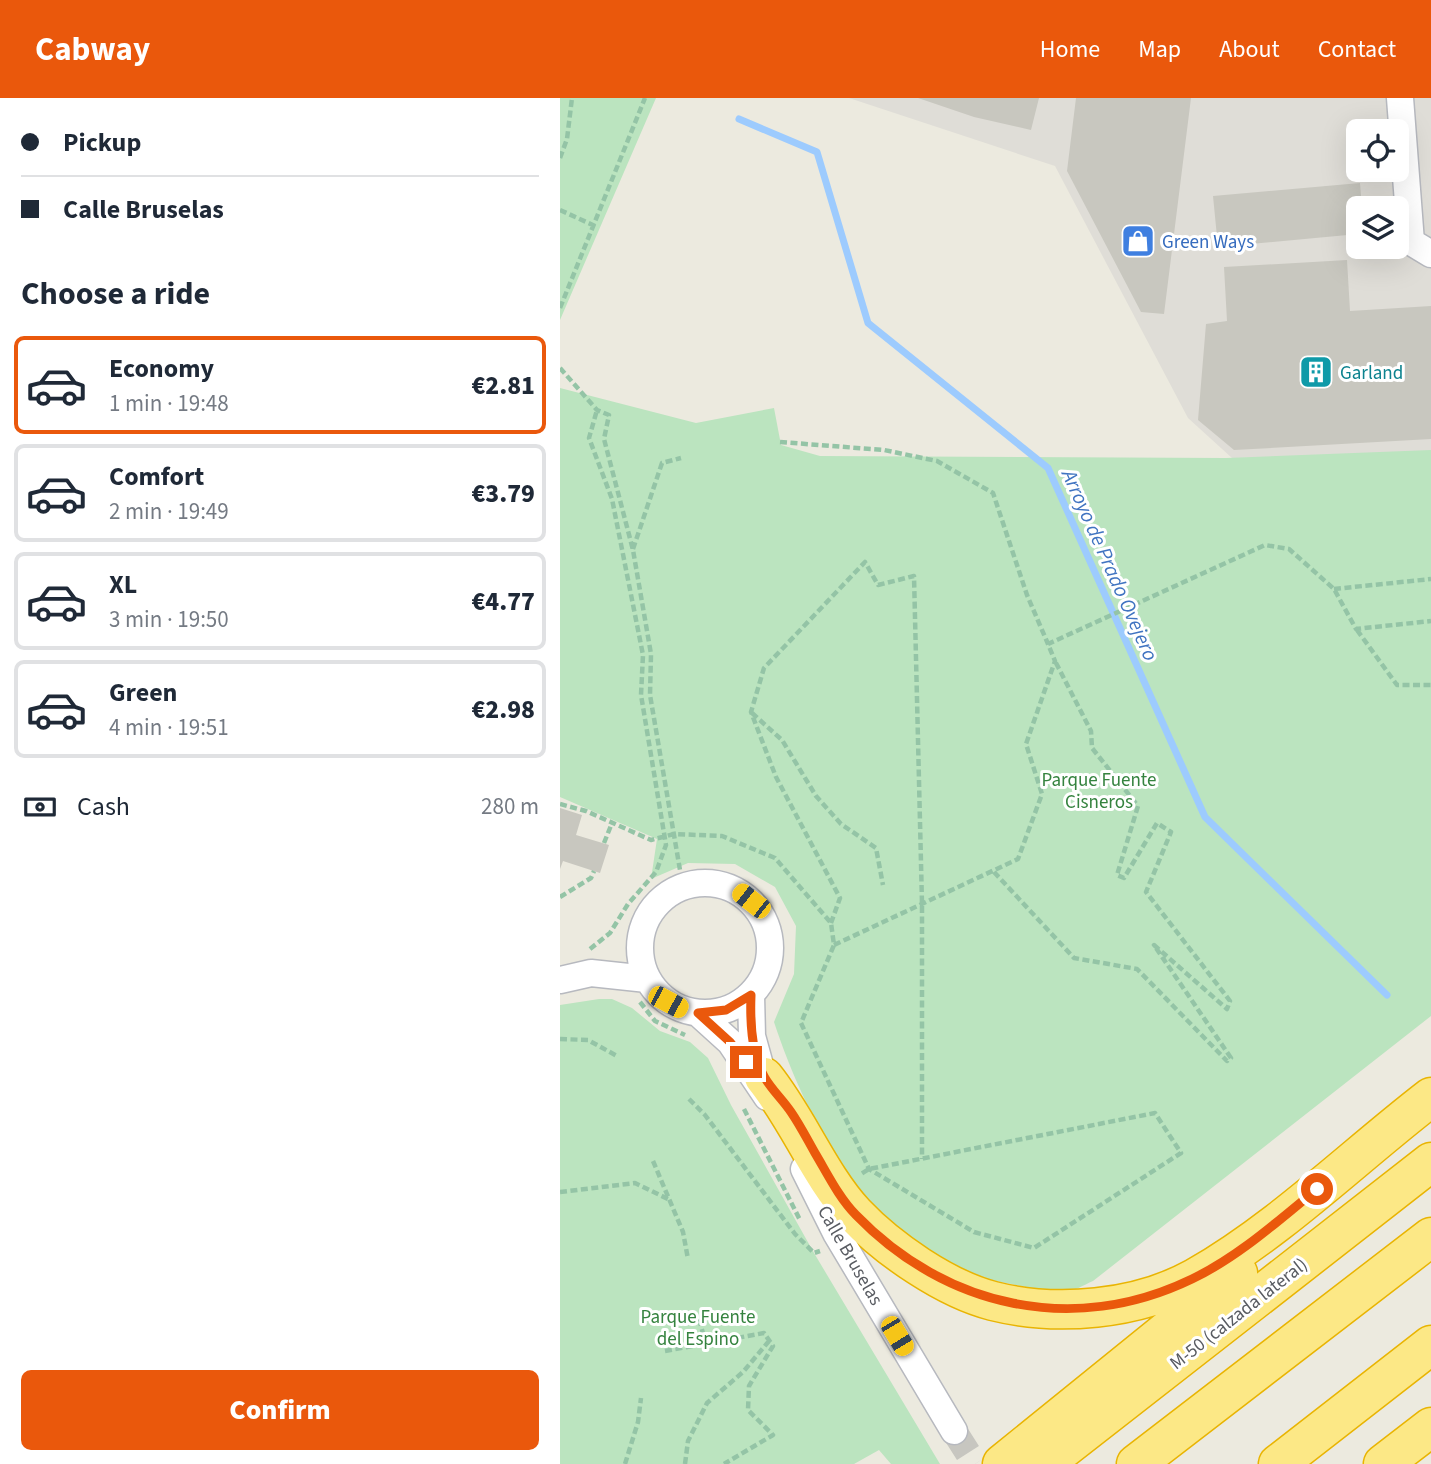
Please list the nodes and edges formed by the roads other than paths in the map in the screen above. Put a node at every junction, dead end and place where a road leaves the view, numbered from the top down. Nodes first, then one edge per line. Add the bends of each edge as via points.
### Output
1 (1400, 98) edge
2 (1421, 248) edge
3 (641, 932) junction
4 (587, 964) junction
5 (560, 980) edge
6 (639, 989) junction
7 (751, 995) junction
8 (698, 1013) junction
9 (1431, 1097) edge
10 (761, 1099) junction
11 (1431, 1113) edge
12 (1431, 1162) edge
13 (1431, 1237) edge
14 (1431, 1345) edge
15 (1431, 1427) edge
16 (954, 1431) tunnel mouth
17 (1431, 1436) edge
18 (1002, 1464) edge
19 (1044, 1464) edge
20 (1136, 1464) edge
21 (1278, 1464) edge
22 (1383, 1464) edge

1 - 2 street
3 - 4 street via 622,954
3 - 6 street
3 - 7 street via 658,902 671,891 704,882 738,890 751,901 768,931 768,965
4 - 5 street
4 - 6 street
6 - 8 street
7 - 8 street via 726,1010
7 - 10 street, Calle Bruselas
8 - 10 street, Calle Bruselas via 730,1042
9 - 10 highway via 1255,1240 1193,1279 1138,1300 1040,1308 992,1301 934,1276 883,1240 854,1213 792,1113
10 - 16 street, Calle Bruselas
11 - 18 highway
12 - 19 highway, M-50 (calzada lateral)
13 - 20 highway
14 - 21 highway
15 - 22 highway
17 - 22 highway

